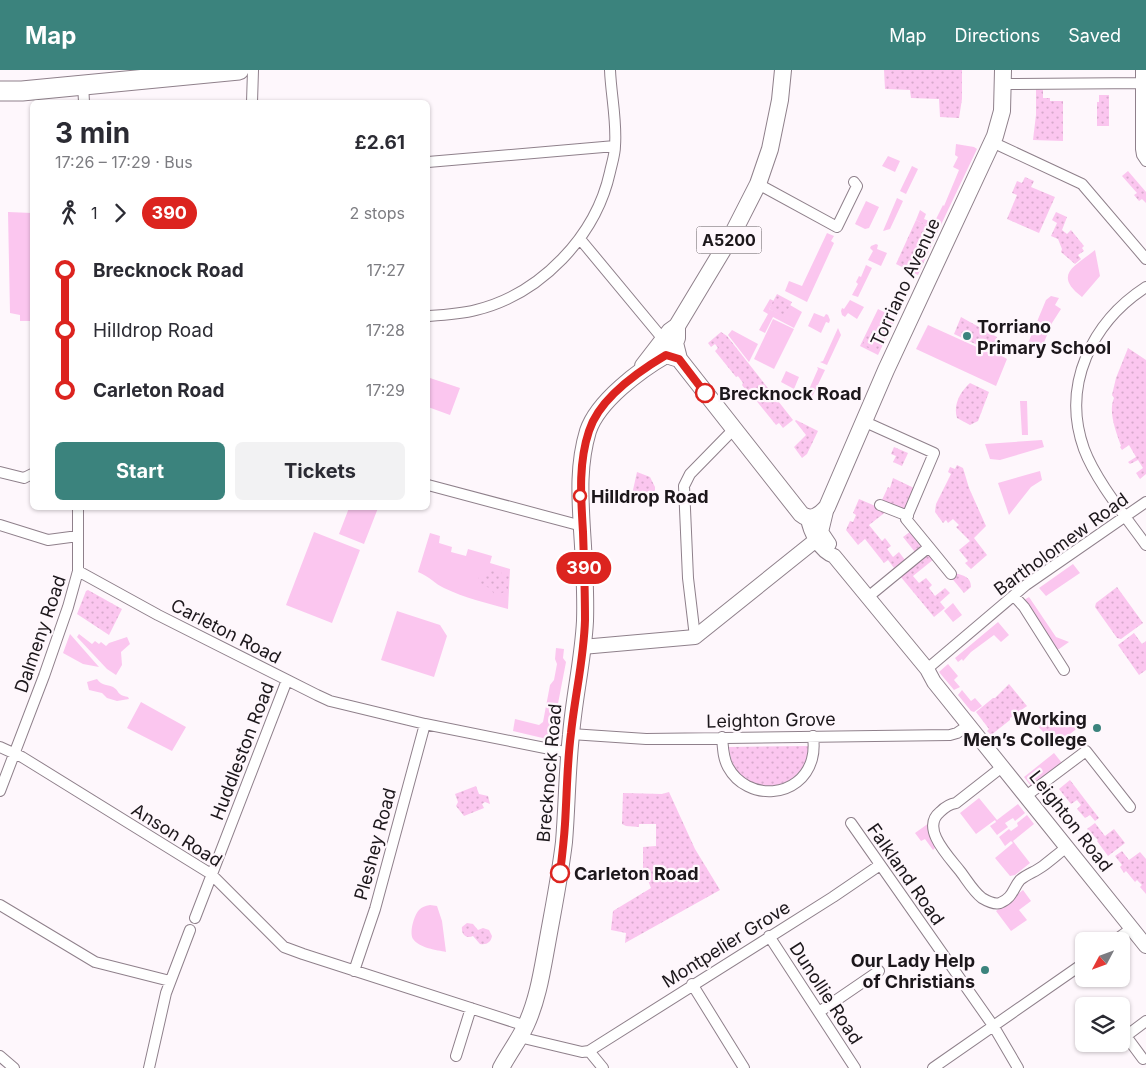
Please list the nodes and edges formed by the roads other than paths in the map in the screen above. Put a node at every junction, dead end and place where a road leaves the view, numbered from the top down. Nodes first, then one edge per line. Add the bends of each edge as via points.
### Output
1 (239, 70) edge
2 (253, 70) edge
3 (610, 70) edge
4 (783, 70) edge
5 (1141, 70) edge
6 (1003, 77) edge
7 (1144, 83) edge
8 (0, 91) edge
9 (84, 93) edge
10 (252, 100) edge
11 (992, 142) junction
12 (615, 146) junction
13 (1144, 158) edge
14 (430, 162) edge
15 (854, 182) dead end
16 (758, 184) junction
17 (580, 239) junction
18 (1144, 252) edge
19 (1146, 287) edge
20 (430, 316) edge
21 (677, 326) junction
22 (663, 340) junction
23 (679, 359) junction
24 (639, 372) junction
25 (864, 421) junction
26 (734, 430) junction
27 (0, 472) edge
28 (30, 475) edge
29 (430, 486) edge
30 (1146, 502) edge
31 (880, 505) dead end
32 (827, 507) junction
33 (78, 510) edge
34 (908, 516) junction
35 (1126, 516) junction
36 (808, 518) junction
37 (0, 524) edge
38 (582, 526) junction
39 (78, 536) junction
40 (816, 540) junction
41 (1146, 545) edge
42 (929, 547) junction
43 (834, 556) junction
44 (78, 571) junction
45 (951, 574) dead end
46 (1014, 596) junction
47 (868, 597) junction
48 (695, 637) junction
49 (582, 647) junction
50 (927, 669) junction
51 (1064, 670) dead end
52 (287, 680) junction
53 (426, 724) junction
54 (969, 725) junction
55 (571, 734) junction
56 (814, 736) junction
57 (722, 737) junction
58 (0, 747) edge
59 (14, 753) junction
60 (570, 753) junction
61 (1002, 767) junction
62 (0, 791) edge
63 (1026, 796) junction
64 (1130, 808) dead end
65 (851, 823) dead end
66 (1067, 847) junction
67 (880, 865) junction
68 (211, 874) junction
69 (0, 905) edge
70 (195, 918) dead end
71 (1132, 928) junction
72 (190, 930) dead end
73 (1126, 932) edge
74 (769, 936) junction
75 (1146, 946) edge
76 (1075, 969) edge
77 (354, 971) junction
78 (879, 971) dead end
79 (170, 981) junction
80 (692, 984) junction
81 (471, 1008) junction
82 (818, 1012) junction
83 (1146, 1021) edge
84 (994, 1027) junction
85 (523, 1031) junction
86 (589, 1050) junction
87 (0, 1056) edge
88 (456, 1056) dead end
89 (1142, 1059) dead end
90 (14, 1068) edge
91 (149, 1068) edge
92 (501, 1068) edge
93 (603, 1068) edge
94 (744, 1068) edge
95 (856, 1068) edge
96 (933, 1068) edge
97 (1018, 1068) edge

1 - 9 highway
2 - 10 street
3 - 12 street
4 - 16 main road, Brecknock Road / A5200 via 770,149
5 - 7 street
6 - 7 street
6 - 11 main road, Torriano Avenue via 1002,111
7 - 13 street
8 - 9 highway
11 - 18 street via 1082,184
11 - 25 main road, Torriano Avenue
12 - 14 street
12 - 17 street via 606,190
15 - 16 street via 858,186 837,228
16 - 21 main road, Brecknock Road / A5200 via 733,234
17 - 20 street via 545,275 513,296 476,310
17 - 22 street
19 - 35 street via 1119,307 1098,333 1081,372 1077,394 1084,448 1093,468
21 - 22 main road, Brecknock Road / A5200
21 - 23 main road, A5200 via 675,348
22 - 24 main road, Brecknock Road / A5200
23 - 24 main road, Brecknock Road / A5200 via 666,355
23 - 26 main road, Leighton Road
24 - 38 main road, Brecknock Road / A5200 via 604,405 589,430 581,468
25 - 32 main road, Torriano Avenue
25 - 34 street via 934,453
26 - 36 main road, Leighton Road via 800,514
26 - 48 street via 690,474 684,486 688,578
27 - 28 street via 24,478
29 - 38 street
30 - 35 street, Bartholomew Road
31 - 34 street
32 - 36 main road via 814,518
32 - 43 street, Leighton Road via 821,532 834,550
33 - 39 street, Dalmeny Road
34 - 42 street via 906,519
35 - 41 street
35 - 46 street, Bartholomew Road
36 - 40 street, Leighton Road
37 - 39 street via 48,540
38 - 49 main road, Brecknock Road / A5200 via 585,607
39 - 44 street, Dalmeny Road
40 - 43 street, Leighton Road
40 - 48 street
42 - 45 street
42 - 47 street
43 - 47 street, Leighton Road
44 - 52 street, Carleton Road
44 - 59 street, Dalmeny Road via 68,607
46 - 50 street, Bartholomew Road
46 - 51 street via 1024,606
47 - 50 street, Leighton Road
48 - 49 street
49 - 55 main road, Brecknock Road / A5200
50 - 54 street, Leighton Road
52 - 53 street, Carleton Road via 330,701
52 - 68 street, Huddleston Road
53 - 60 street, Carleton Road
53 - 77 street, Pleshey Road
54 - 56 street, Leighton Grove via 950,735
54 - 61 street, Leighton Road
55 - 57 street, Leighton Grove via 646,738
55 - 60 main road, Brecknock Road / A5200
56 - 57 street, Leighton Grove
56 - 57 street via 812,759 802,778 784,789 767,792 749,788 734,775 724,757
58 - 59 street, Anson Road
59 - 62 street, Dalmeny Road
59 - 68 street, Anson Road
60 - 85 main road, Brecknock Road / A5200 via 557,896 539,984
61 - 63 street, Leighton Road
61 - 66 street via 956,803 948,805 933,822 940,845 976,892 989,902 1001,902 1014,892 1019,881
63 - 64 street via 1086,751
63 - 66 street, Leighton Road
65 - 67 street, Falkland Road
66 - 71 street, Leighton Road
67 - 74 street, Montpelier Grove
67 - 84 street, Falkland Road
68 - 70 street, Huddleston Road
68 - 77 street, Anson Road via 284,947
69 - 79 street via 95,962
71 - 73 street
71 - 75 street, Leighton Road
72 - 79 street
74 - 80 street, Montpelier Grove
74 - 82 street, Dunollie Road
76 - 84 street
77 - 81 street, Anson Road
78 - 82 street
79 - 91 street
80 - 86 street, Montpelier Grove
80 - 94 street
81 - 85 street, Anson Road
81 - 88 street
82 - 95 street, Dunollie Road
83 - 89 street via 1126,1036
84 - 96 street
84 - 97 street, Falkland Road
85 - 86 street, Anson Road via 582,1052
85 - 92 main road, Brecknock Road / A5200
86 - 93 street
87 - 90 street

